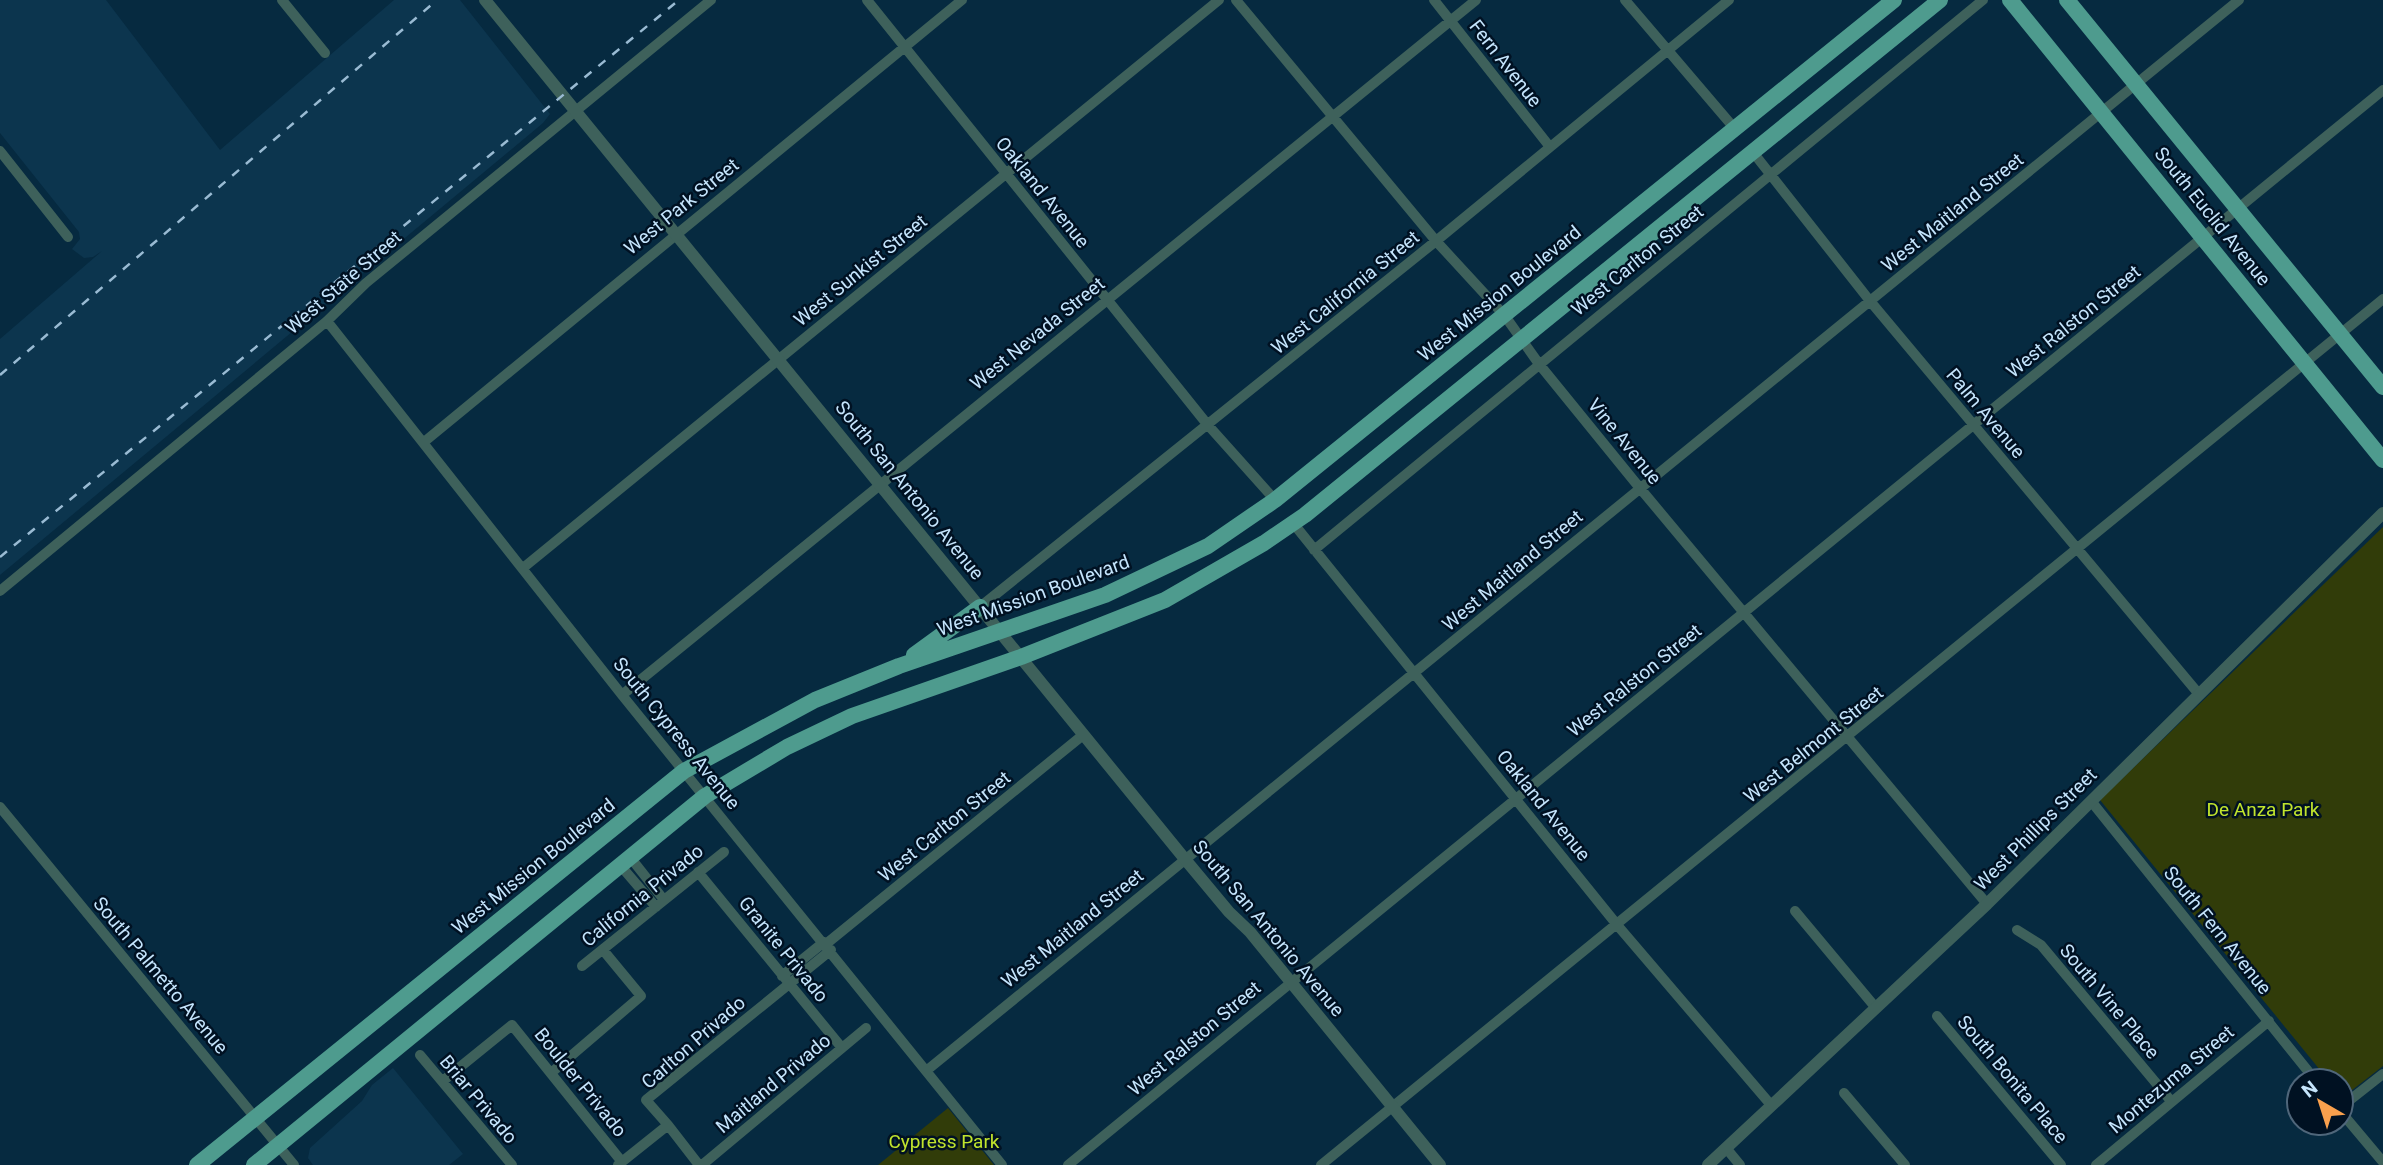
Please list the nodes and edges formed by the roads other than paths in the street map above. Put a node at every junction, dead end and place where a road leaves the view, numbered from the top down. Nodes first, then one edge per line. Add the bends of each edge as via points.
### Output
1 (282, 0) edge
2 (485, 0) edge
3 (711, 0) edge
4 (867, 0) edge
5 (962, 0) edge
6 (1219, 0) edge
7 (1236, 0) edge
8 (1434, 0) edge
9 (1476, 0) edge
10 (1625, 0) edge
11 (1729, 0) edge
12 (1895, 0) edge
13 (1940, 0) edge
14 (1983, 0) edge
15 (2010, 0) edge
16 (2067, 0) edge
17 (2239, 0) edge
18 (1451, 22) junction
19 (904, 47) junction
20 (1666, 51) junction
21 (326, 53) dead end
22 (2136, 85) junction
23 (2383, 90) edge
24 (575, 110) junction
25 (2102, 112) junction
26 (1333, 116) junction
27 (1735, 129) junction
28 (1550, 147) junction
29 (1752, 151) junction
30 (0, 152) edge
31 (1770, 174) junction
32 (1006, 175) junction
33 (2238, 210) junction
34 (676, 233) junction
35 (68, 237) dead end
36 (2204, 237) junction
37 (1436, 241) junction
38 (1106, 299) junction
39 (2383, 299) edge
40 (1870, 301) junction
41 (1505, 316) junction
42 (327, 321) junction
43 (2340, 334) junction
44 (1522, 341) junction
45 (779, 358) junction
46 (2305, 363) junction
47 (1539, 364) junction
48 (2383, 387) edge
49 (1207, 425) junction
50 (1973, 425) junction
51 (424, 442) junction
52 (2383, 460) edge
53 (880, 484) junction
54 (1639, 487) junction
55 (1275, 500) junction
56 (2383, 513) edge
57 (1293, 523) junction
58 (1314, 550) junction
59 (2078, 550) junction
60 (523, 568) junction
61 (0, 591) edge
62 (980, 607) junction
63 (1745, 613) junction
64 (1000, 631) junction
65 (1021, 657) junction
66 (899, 666) junction
67 (1415, 674) junction
68 (2198, 693) junction
69 (622, 695) junction
70 (1083, 735) junction
71 (1846, 739) junction
72 (684, 771) junction
73 (705, 796) junction
74 (1517, 798) junction
75 (2091, 801) junction
76 (0, 807) edge
77 (724, 852) dead end
78 (1184, 858) junction
79 (625, 861) junction
80 (698, 872) junction
81 (660, 903) junction
82 (1987, 904) junction
83 (1795, 911) dead end
84 (1618, 926) junction
85 (2017, 929) dead end
86 (827, 945) junction
87 (603, 950) junction
88 (582, 966) dead end
89 (786, 980) junction
90 (1290, 981) junction
91 (1875, 1008) junction
92 (1937, 1016) dead end
93 (2269, 1021) junction
94 (866, 1028) dead end
95 (842, 1048) junction
96 (420, 1055) dead end
97 (2305, 1067) edge
98 (926, 1071) junction
99 (551, 1073) junction
100 (2383, 1074) edge
101 (444, 1080) junction
102 (1844, 1093) dead end
103 (2355, 1098) edge
104 (2171, 1101) junction
105 (1771, 1105) junction
106 (1392, 1106) junction
107 (256, 1118) junction
108 (667, 1125) junction
109 (2355, 1127) edge
110 (278, 1145) junction
111 (1726, 1148) junction
112 (2383, 1162) edge
113 (620, 1163) edge
114 (197, 1165) edge
115 (254, 1165) edge
116 (294, 1165) edge
117 (512, 1165) edge
118 (700, 1165) edge
119 (1002, 1165) edge
120 (1068, 1165) edge
121 (1321, 1165) edge
122 (1440, 1165) edge
123 (1708, 1165) edge
124 (1740, 1165) edge
125 (1905, 1165) edge
126 (2061, 1165) edge
127 (2096, 1165) edge

1 - 21 street
2 - 24 street, South San Antonio Avenue
3 - 24 street, West State Street
4 - 19 street, Oakland Avenue
5 - 19 street, West Park Street
6 - 32 street, West Sunkist Street
7 - 26 street, Vine Avenue
8 - 18 street, Fern Avenue
9 - 18 street, West Nevada Street
10 - 20 street
11 - 20 street, West California Street
12 - 27 main road, West Mission Boulevard
13 - 29 main road
14 - 31 street, West Carlton Street
15 - 25 main road, South Euclid Avenue
16 - 22 main road, South Euclid Avenue
17 - 22 street, West Maitland Street
18 - 26 street, West Nevada Street
18 - 28 street, Fern Avenue
19 - 32 street, Oakland Avenue
19 - 34 street, West Park Street
20 - 27 street
20 - 28 street, West California Street
22 - 25 street, West Maitland Street
22 - 33 main road, South Euclid Avenue
23 - 33 street, West Ralston Street
24 - 34 street, South San Antonio Avenue
24 - 42 street, West State Street via 366,282
25 - 36 main road, South Euclid Avenue
25 - 40 street, West Maitland Street
26 - 37 street, Vine Avenue
26 - 38 street, West Nevada Street
27 - 41 main road, West Mission Boulevard
28 - 37 street, West California Street
29 - 31 street, Palm Avenue
29 - 44 main road
30 - 35 street
31 - 40 street, Palm Avenue
31 - 47 street, West Carlton Street
32 - 38 street, Oakland Avenue
32 - 45 street, West Sunkist Street
33 - 36 street, West Ralston Street
33 - 43 main road, South Euclid Avenue
34 - 45 street, South San Antonio Avenue
34 - 51 street, West Park Street
36 - 46 main road, South Euclid Avenue
36 - 50 street, West Ralston Street
37 - 41 street, Vine Avenue
37 - 49 street, West California Street
38 - 49 street, Oakland Avenue
38 - 53 street, West Nevada Street
39 - 43 street, West Belmont Street
40 - 50 street, Palm Avenue
40 - 54 street, West Maitland Street
41 - 44 street, Vine Avenue
41 - 55 main road, West Mission Boulevard
42 - 51 street, South Cypress Avenue
42 - 61 street, West State Street
43 - 46 street, West Belmont Street
43 - 48 main road, South Euclid Avenue
44 - 47 street, Vine Avenue
44 - 57 main road
45 - 53 street, South San Antonio Avenue
45 - 60 street, West Sunkist Street
46 - 52 main road, South Euclid Avenue
46 - 59 street, West Belmont Street
47 - 54 street, Vine Avenue
47 - 58 street, West Carlton Street
49 - 55 street, Oakland Avenue
49 - 62 street, West California Street
50 - 59 street, Palm Avenue
50 - 63 street, West Ralston Street
51 - 60 street, South Cypress Avenue
53 - 62 street, South San Antonio Avenue
53 - 69 street, West Nevada Street
54 - 63 street, Vine Avenue
54 - 67 street, West Maitland Street
55 - 64 main road, West Mission Boulevard via 1208,546 1151,574
56 - 68 street, West Phillips Street
57 - 58 street, Oakland Avenue
57 - 65 main road via 1165,600
58 - 67 street, Oakland Avenue
59 - 68 street, Palm Avenue
59 - 71 street, West Belmont Street
60 - 69 street, South Cypress Avenue
62 - 64 street, South San Antonio Avenue
62 - 66 main road
63 - 71 street, Vine Avenue
63 - 74 street, West Ralston Street
64 - 65 street, South San Antonio Avenue
64 - 66 main road, West Mission Boulevard
65 - 70 street, South San Antonio Avenue
65 - 73 main road via 852,716 787,747
66 - 72 main road, West Mission Boulevard via 815,701
67 - 74 street, Oakland Avenue
67 - 78 street, West Maitland Street
68 - 75 street, West Phillips Street
69 - 72 street, South Cypress Avenue
70 - 78 street, South San Antonio Avenue
70 - 86 street, West Carlton Street
71 - 82 street, Vine Avenue
71 - 84 street, West Belmont Street
72 - 73 street, South Cypress Avenue
72 - 107 main road, West Mission Boulevard
73 - 79 main road
73 - 86 street, South Cypress Avenue
74 - 84 street, Oakland Avenue
74 - 90 street, West Ralston Street
75 - 82 street, West Phillips Street
75 - 93 street, South Fern Avenue
76 - 107 street, South Palmetto Avenue
77 - 80 street, California Privado
78 - 90 street, South San Antonio Avenue
78 - 98 street, West Maitland Street
79 - 81 street
79 - 110 main road
80 - 81 street, California Privado
80 - 89 street, Granite Privado
81 - 87 street, California Privado
82 - 91 street, West Phillips Street
83 - 91 street
84 - 105 street, Oakland Avenue
84 - 106 street, West Belmont Street
85 - 104 street, South Vine Place via 2041,945
86 - 89 street, Carlton Privado
86 - 98 street, South Cypress Avenue
87 - 88 street, California Privado
87 - 99 street via 641,996
89 - 95 street, Granite Privado
89 - 108 street, Carlton Privado via 646,1100
90 - 106 street, South San Antonio Avenue
90 - 120 street, West Ralston Street
91 - 105 street, West Phillips Street
92 - 126 street, South Bonita Place
93 - 97 street, South Fern Avenue
93 - 104 street, Montezuma Street
94 - 95 street, Maitland Privado
95 - 118 street, Maitland Privado
96 - 101 street, Briar Privado
98 - 119 street, South Cypress Avenue
99 - 101 street, Boulder Privado via 512,1024
99 - 113 street, Boulder Privado
100 - 103 street
101 - 117 street, Briar Privado
102 - 125 street
104 - 127 street, Montezuma Street
105 - 111 street, West Phillips Street
106 - 121 street, West Belmont Street
106 - 122 street, South San Antonio Avenue
107 - 110 street, South Palmetto Avenue
107 - 114 main road, West Mission Boulevard
108 - 113 street
108 - 118 street
109 - 112 street
110 - 115 main road
110 - 116 street, South Palmetto Avenue
111 - 123 street, West Phillips Street
111 - 124 street

